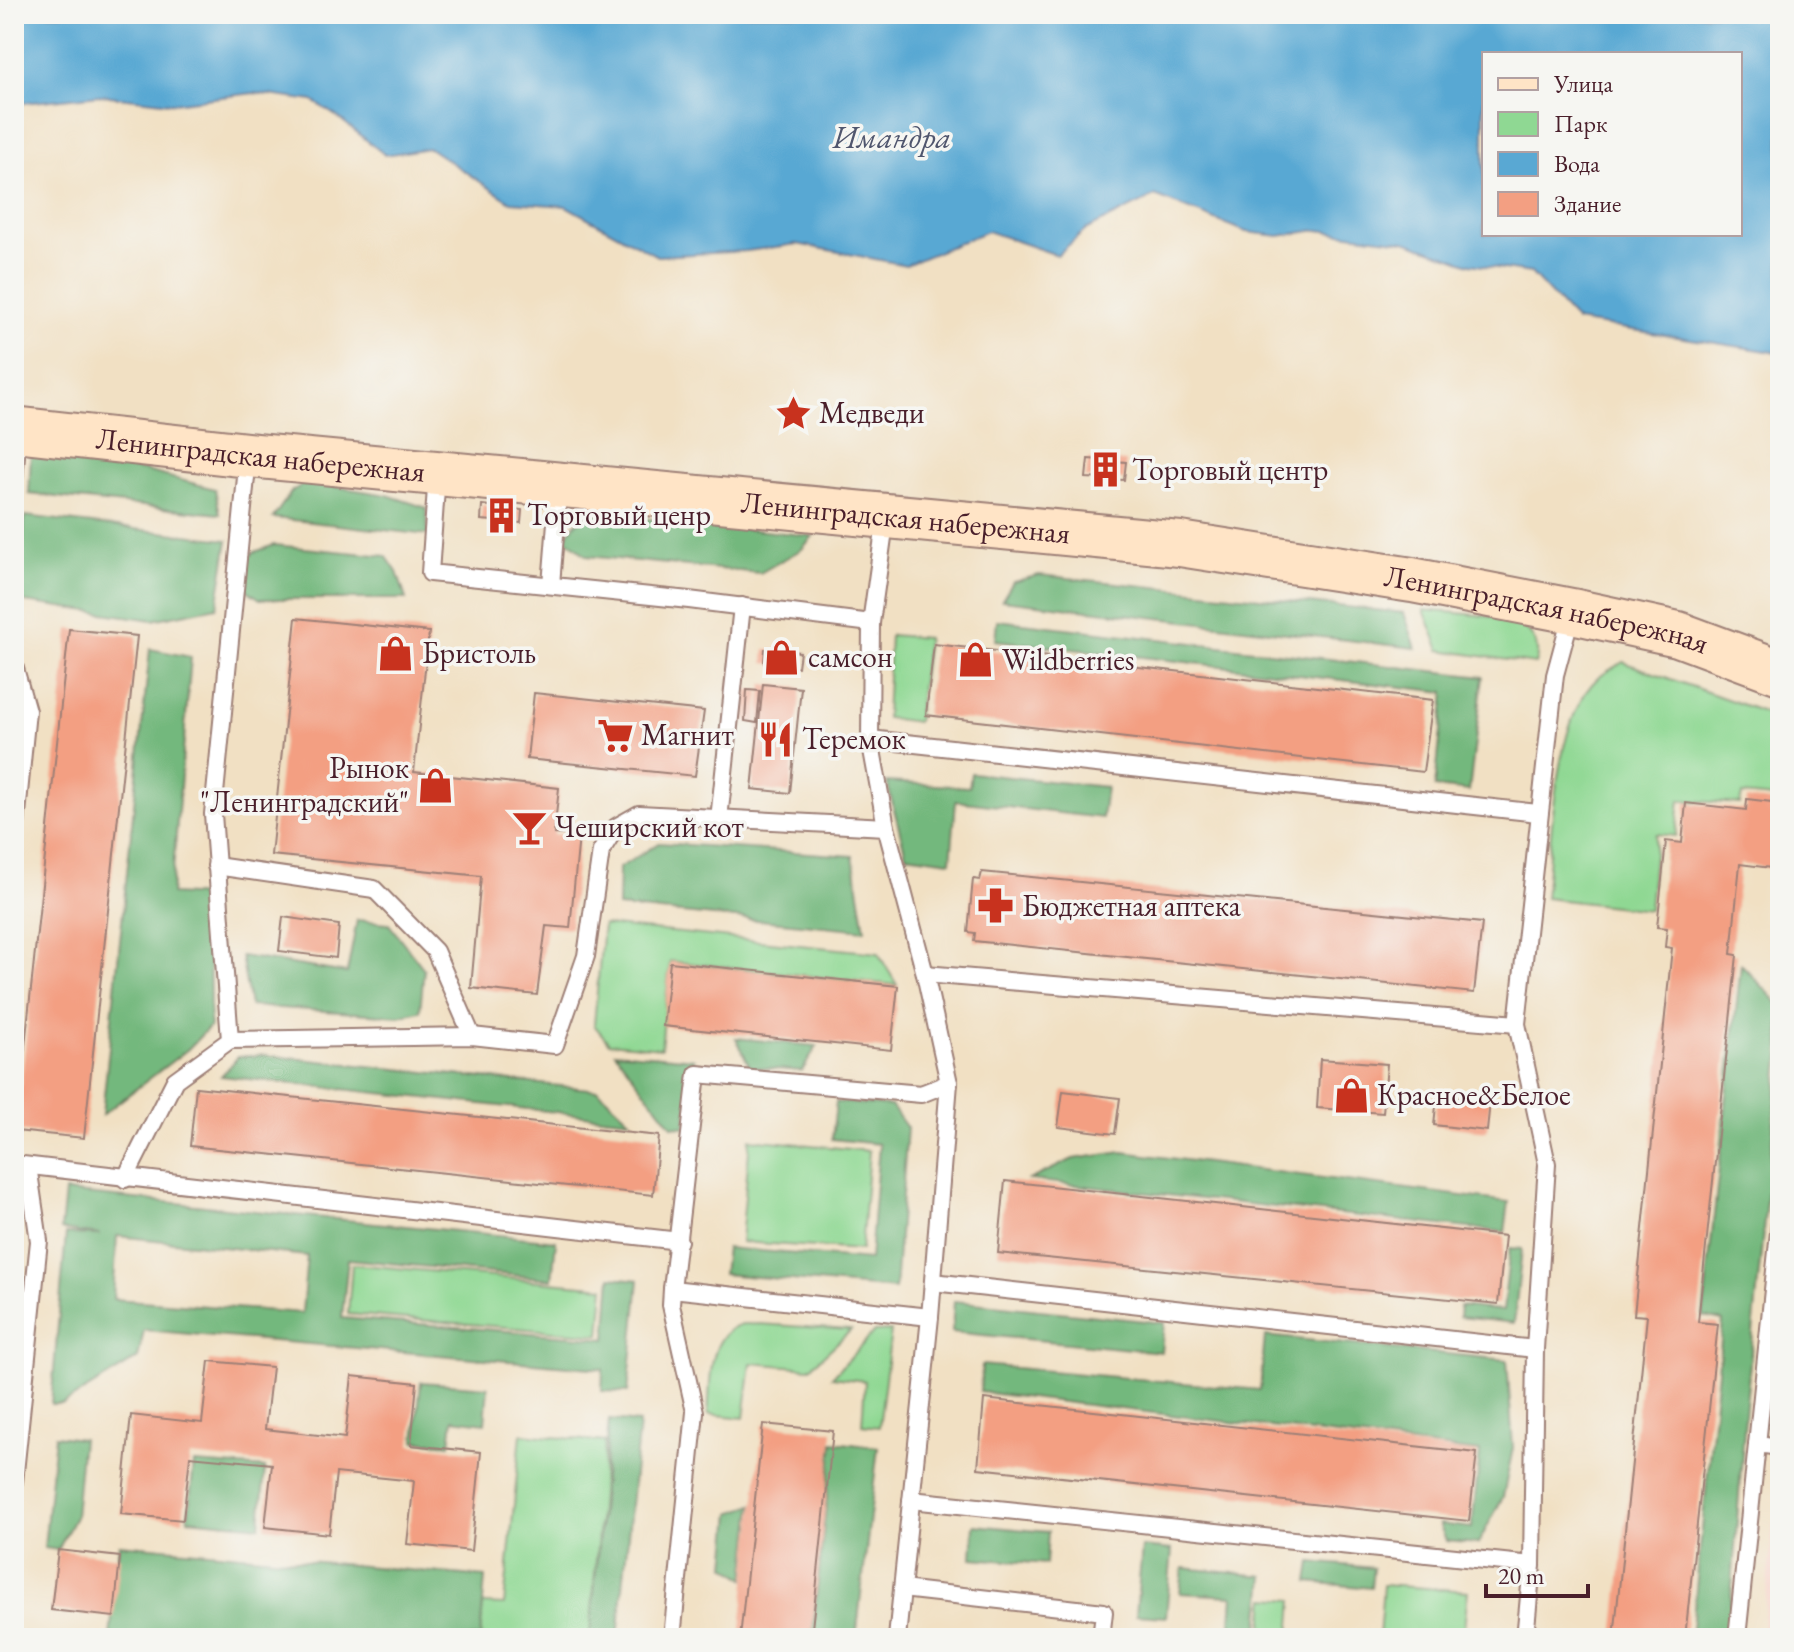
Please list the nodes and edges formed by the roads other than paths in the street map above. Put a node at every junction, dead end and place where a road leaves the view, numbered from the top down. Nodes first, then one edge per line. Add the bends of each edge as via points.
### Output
1 (16, 429) edge
2 (248, 455) junction
3 (437, 472) junction
4 (14, 479) edge
5 (559, 483) junction
6 (886, 515) junction
7 (551, 585) junction
8 (742, 606) junction
9 (1572, 611) junction
10 (871, 623) junction
11 (14, 665) edge
12 (1780, 672) edge
13 (20, 710) edge
14 (870, 739) junction
15 (1538, 813) junction
16 (719, 819) junction
17 (886, 827) junction
18 (14, 845) edge
19 (216, 866) junction
20 (925, 974) junction
21 (1517, 1024) junction
22 (472, 1036) junction
23 (230, 1040) junction
24 (949, 1083) junction
25 (21, 1165) edge
26 (125, 1179) junction
27 (1780, 1222) edge
28 (679, 1241) junction
29 (933, 1282) junction
30 (672, 1289) junction
31 (930, 1317) junction
32 (1535, 1349) junction
33 (1757, 1444) junction
34 (1780, 1447) edge
35 (14, 1482) edge
36 (911, 1500) junction
37 (1532, 1565) junction
38 (902, 1589) junction
39 (672, 1638) edge
40 (897, 1638) edge
41 (1101, 1638) edge
42 (1525, 1638) edge
43 (1737, 1638) edge

1 - 2 main road, Ленинградская набережная
1 - 4 lane
2 - 3 main road, Ленинградская набережная
2 - 19 lane via 213,814
3 - 5 main road, Ленинградская набережная
3 - 7 lane via 430,573
5 - 6 main road, Ленинградская набережная
5 - 7 lane
6 - 9 main road, Ленинградская набережная via 1180,544
6 - 10 lane
7 - 8 lane
8 - 10 lane
8 - 16 lane
9 - 12 main road, Ленинградская набережная via 1678,634
9 - 15 lane via 1555,675
10 - 14 lane
11 - 13 lane
13 - 18 lane
14 - 15 lane
14 - 17 lane
15 - 21 lane
16 - 17 lane
16 - 22 lane via 639,814 616,827 601,851 586,956 555,1045
17 - 20 lane
19 - 22 lane via 374,889 435,951
19 - 23 lane
20 - 21 lane
20 - 24 lane
21 - 32 lane via 1547,1164
22 - 23 lane
23 - 26 lane via 175,1080
24 - 28 lane via 921,1094 697,1074
24 - 29 lane
25 - 26 lane
25 - 35 lane via 39,1241
26 - 28 lane
27 - 33 lane
28 - 30 lane
29 - 31 lane
29 - 32 lane
30 - 31 lane
30 - 39 lane via 695,1412
31 - 36 lane
32 - 37 lane
33 - 34 lane
33 - 43 lane
36 - 37 lane
36 - 38 lane
37 - 42 lane
38 - 40 lane
38 - 41 lane via 1104,1612

